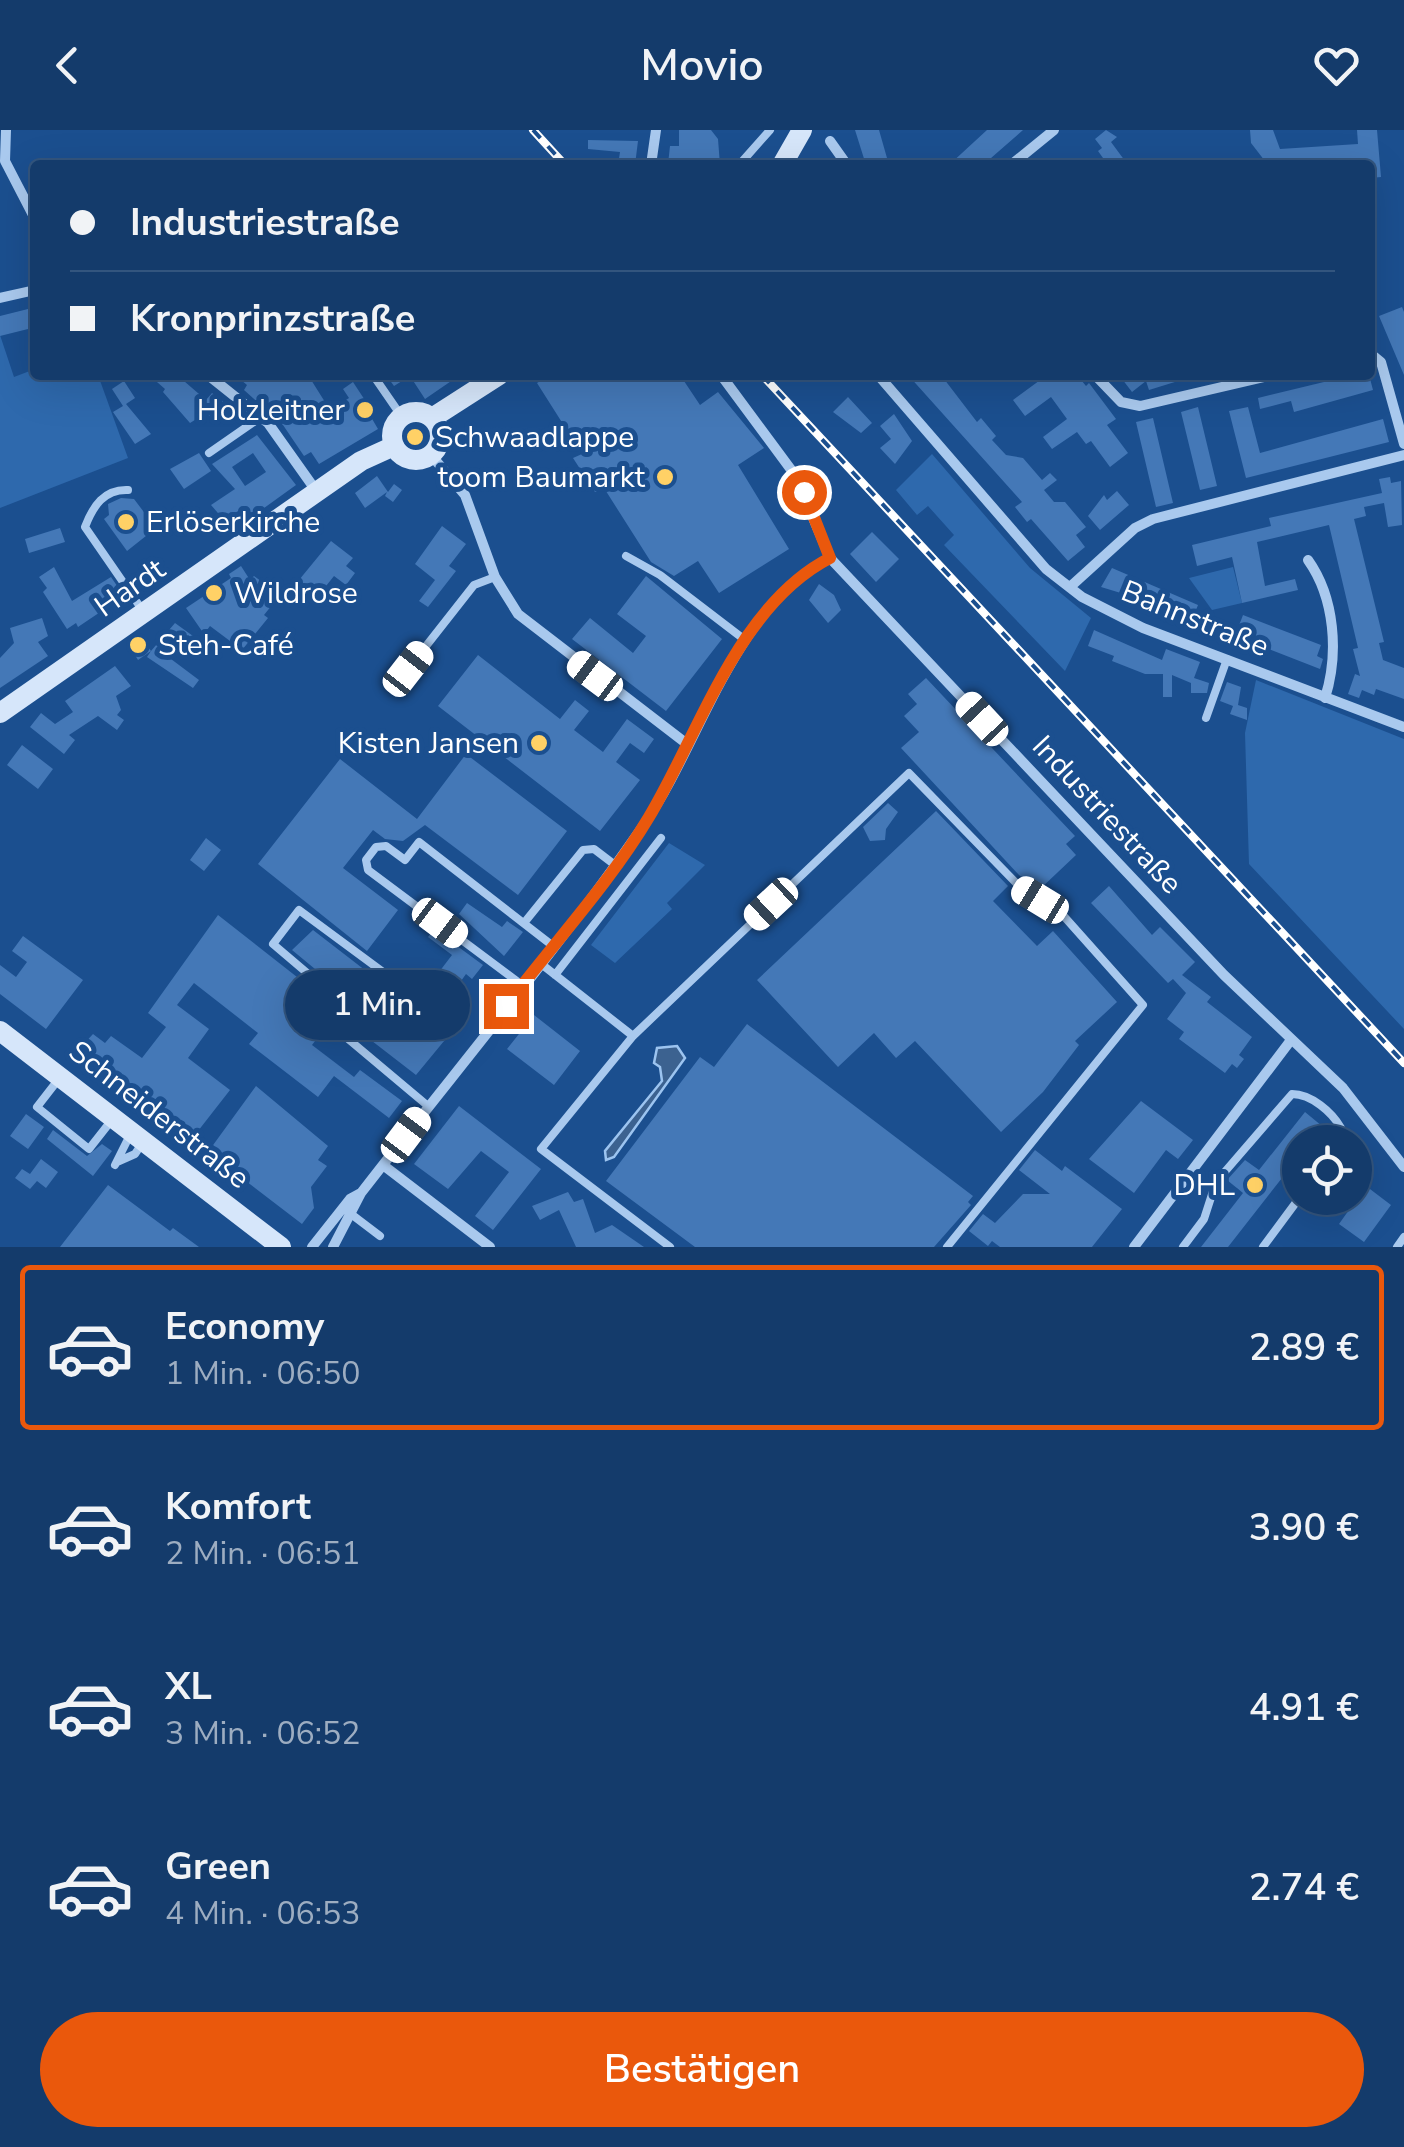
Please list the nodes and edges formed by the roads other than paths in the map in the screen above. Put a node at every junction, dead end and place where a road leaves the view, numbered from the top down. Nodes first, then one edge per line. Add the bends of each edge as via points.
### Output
1 (6, 130) edge
2 (656, 130) edge
3 (770, 130) edge
4 (802, 130) edge
5 (1054, 130) edge
6 (830, 141) dead end
7 (652, 160) edge
8 (744, 160) edge
9 (785, 160) edge
10 (843, 160) edge
11 (1017, 160) edge
12 (30, 209) edge
13 (30, 291) edge
14 (0, 298) edge
15 (1375, 357) edge
16 (214, 380) edge
17 (377, 380) edge
18 (491, 380) edge
19 (725, 380) edge
20 (882, 380) edge
21 (1100, 380) edge
22 (1251, 380) edge
23 (402, 416) junction
24 (260, 417) junction
25 (432, 418) junction
26 (1404, 444) edge
27 (394, 446) junction
28 (209, 453) dead end
29 (431, 455) junction
30 (1404, 455) edge
31 (128, 490) dead end
32 (318, 492) junction
33 (626, 556) dead end
34 (830, 558) junction
35 (1308, 560) dead end
36 (496, 577) junction
37 (1070, 587) junction
38 (146, 615) junction
39 (745, 640) junction
40 (1227, 660) junction
41 (408, 669) dead end
42 (1325, 698) junction
43 (0, 713) edge
44 (1206, 718) dead end
45 (1404, 728) edge
46 (687, 744) junction
47 (661, 838) dead end
48 (615, 865) junction
49 (524, 923) junction
50 (552, 946) junction
51 (540, 963) junction
52 (555, 975) junction
53 (522, 985) junction
54 (448, 1020) dead end
55 (0, 1031) edge
56 (633, 1036) junction
57 (1292, 1040) junction
58 (60, 1077) junction
59 (428, 1106) junction
60 (113, 1118) junction
61 (1340, 1125) edge
62 (137, 1138) junction
63 (383, 1165) junction
64 (1404, 1168) edge
65 (362, 1193) junction
66 (351, 1214) junction
67 (1287, 1215) edge
68 (380, 1236) dead end
69 (1404, 1238) edge
70 (1139, 1245) edge
71 (281, 1247) edge
72 (312, 1247) edge
73 (333, 1247) edge
74 (490, 1247) edge
75 (670, 1247) edge
76 (946, 1247) edge
77 (1183, 1247) edge
78 (1263, 1247) edge
79 (1397, 1247) edge

1 - 12 street via 6,161
2 - 7 street
3 - 8 lane
4 - 9 main road
5 - 11 street
6 - 10 street
13 - 14 street
15 - 26 street
16 - 24 street
17 - 23 lane
18 - 25 main road
19 - 34 street, Industriestraße via 794,475
20 - 37 street, Bahnstraße via 1046,569
21 - 22 street via 1120,402 1140,406
23 - 25 main road via 418,412
23 - 27 main road
24 - 28 lane
24 - 32 street
25 - 29 main road via 440,437
27 - 29 main road via 410,460
27 - 32 main road, Hardt
29 - 36 street via 465,495
30 - 37 street via 1153,518
31 - 38 lane via 104,497 85,527
32 - 38 main road, Hardt
33 - 39 lane
34 - 39 street via 803,574
34 - 57 street, Industriestraße
35 - 42 street via 1321,578 1334,648
36 - 41 lane via 474,586
36 - 46 street via 530,627
37 - 40 street, Bahnstraße via 1117,618
38 - 43 main road, Hardt
39 - 46 street
40 - 42 street, Bahnstraße
40 - 44 lane
42 - 45 street, Bahnstraße
46 - 48 street
47 - 52 lane
48 - 49 lane via 594,849 584,850
48 - 50 street
49 - 50 lane
49 - 53 lane via 420,842 406,860 376,847 366,867
50 - 51 street
51 - 52 lane
51 - 53 street
52 - 56 lane
53 - 59 street
54 - 59 lane via 299,910 274,944 353,1012 347,1038
55 - 58 main road, Schneiderstraße
56 - 75 lane via 541,1148
56 - 76 lane via 909,774 1019,886 1061,912 1142,1004
57 - 64 street, Industriestraße via 1344,1088
57 - 70 street
58 - 60 main road, Schneiderstraße
58 - 60 lane via 37,1107 89,1149
59 - 63 street
60 - 62 main road, Schneiderstraße
61 - 77 lane via 1307,1096 1292,1094 1216,1182 1204,1219
62 - 62 lane via 117,1154 116,1163 135,1154
62 - 71 main road, Schneiderstraße
63 - 65 street
63 - 74 street
65 - 66 street
65 - 72 street
66 - 68 lane
66 - 73 street
67 - 78 lane
69 - 79 lane

